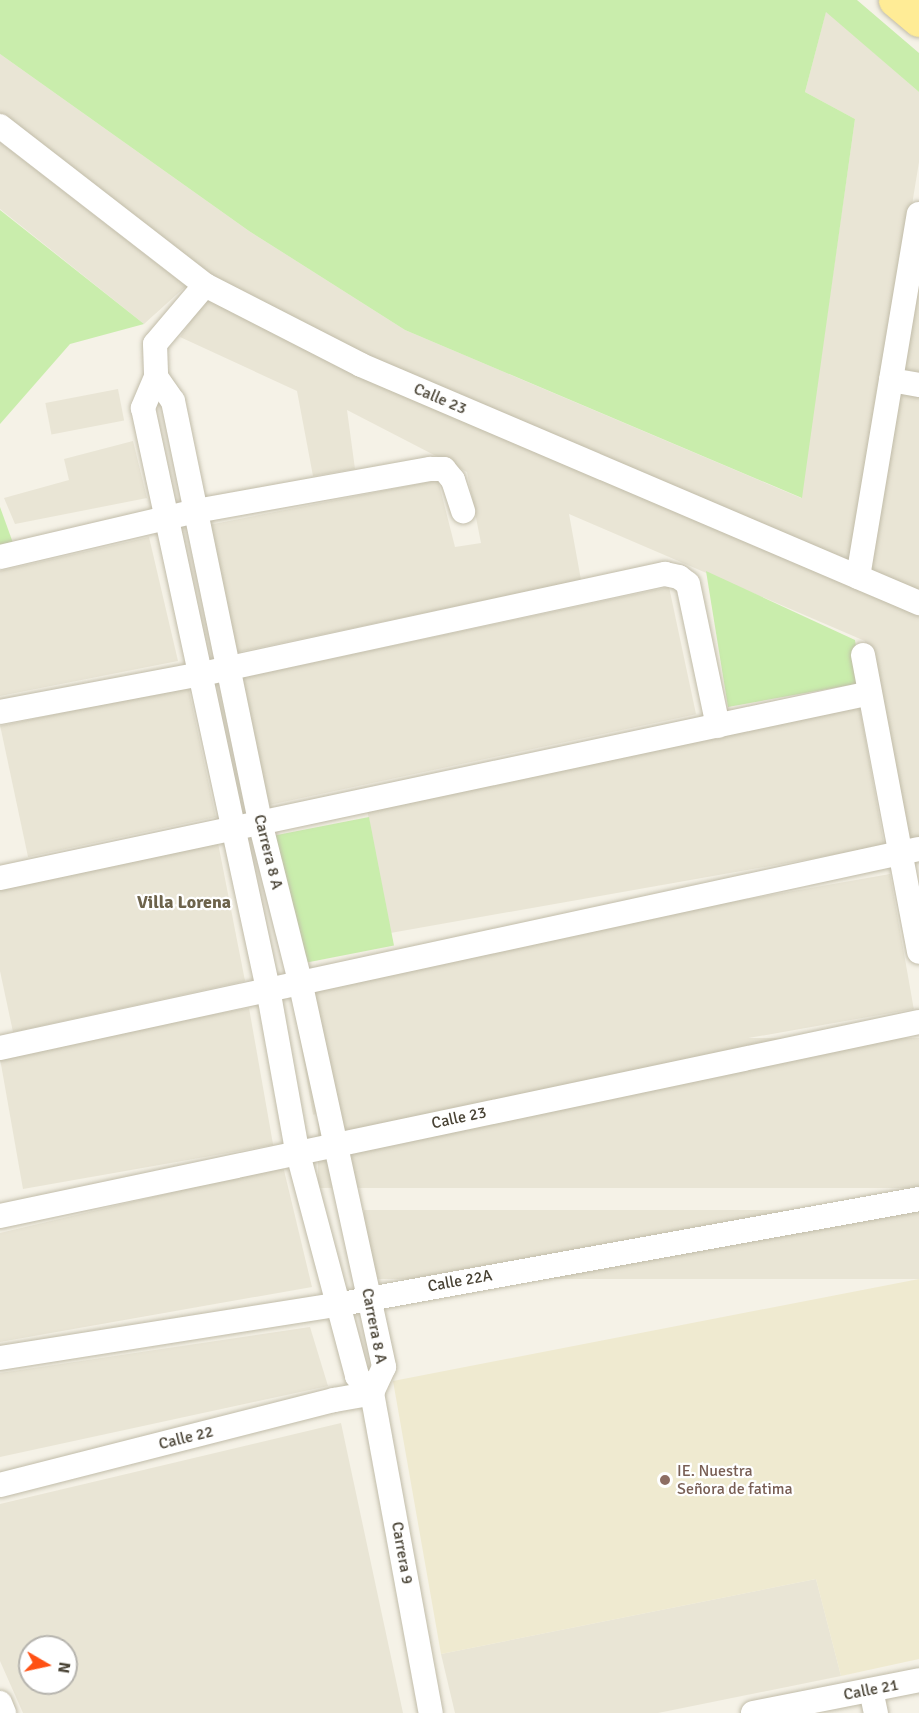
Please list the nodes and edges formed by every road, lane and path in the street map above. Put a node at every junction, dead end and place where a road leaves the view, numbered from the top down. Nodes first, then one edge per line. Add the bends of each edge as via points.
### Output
1 (895, 0) edge
2 (919, 20) edge
3 (0, 126) edge
4 (919, 214) edge
5 (205, 285) junction
6 (156, 377) junction
7 (891, 380) junction
8 (919, 385) edge
9 (196, 511) junction
10 (463, 511) dead end
11 (167, 520) junction
12 (0, 557) edge
13 (858, 577) junction
14 (919, 603) edge
15 (863, 655) dead end
16 (228, 669) junction
17 (202, 674) junction
18 (870, 693) junction
19 (0, 712) edge
20 (718, 726) junction
21 (260, 822) junction
22 (234, 829) junction
23 (909, 851) edge
24 (0, 878) edge
25 (919, 952) edge
26 (300, 981) junction
27 (268, 989) junction
28 (919, 1022) edge
29 (0, 1048) edge
30 (333, 1144) junction
31 (297, 1150) junction
32 (919, 1199) edge
33 (0, 1216) edge
34 (369, 1297) junction
35 (336, 1305) junction
36 (0, 1358) edge
37 (372, 1393) junction
38 (0, 1485) edge
39 (919, 1680) edge
40 (874, 1701) edge
41 (0, 1703) edge
42 (4, 1713) edge
43 (431, 1713) edge
44 (753, 1713) edge

1 - 2 main road
3 - 5 street, Calle 23
4 - 7 street
5 - 6 street, Carrera 8 A via 155,344
5 - 13 street, Calle 23 via 360,365
6 - 9 street, Carrera 8 A via 173,400
6 - 11 street, Carrera 8 A via 143,408
7 - 8 street
7 - 13 street
9 - 10 street via 430,469 444,470 453,480
9 - 11 street
9 - 16 street, Carrera 8 A
11 - 12 street
11 - 17 street, Carrera 8 A
13 - 14 street, Calle 23
15 - 18 street
16 - 17 street
16 - 20 street via 665,574 688,584
16 - 21 street, Carrera 8 A
17 - 19 street
17 - 22 street, Carrera 8 A
18 - 20 street
18 - 23 street
20 - 21 street
21 - 22 street
21 - 26 street, Carrera 8 A
22 - 24 street
22 - 27 street, Carrera 8 A
23 - 25 street
23 - 26 street
26 - 27 street
26 - 30 street, Carrera 8 A
27 - 29 street
27 - 31 street, Carrera 8 A
28 - 30 street, Calle 23
30 - 31 street, Calle 23
30 - 34 street, Carrera 8 A
31 - 33 street, Calle 23
31 - 35 street, Carrera 8 A
32 - 34 street, Calle 22A
34 - 35 street, Calle 22A
34 - 37 street, Carrera 8 A via 384,1367
35 - 36 street, Calle 22A
35 - 37 street, Carrera 8 A via 357,1376
37 - 38 street, Calle 22
37 - 43 street, Carrera 9
39 - 40 street, Calle 21
40 - 44 street, Calle 21
41 - 42 street

